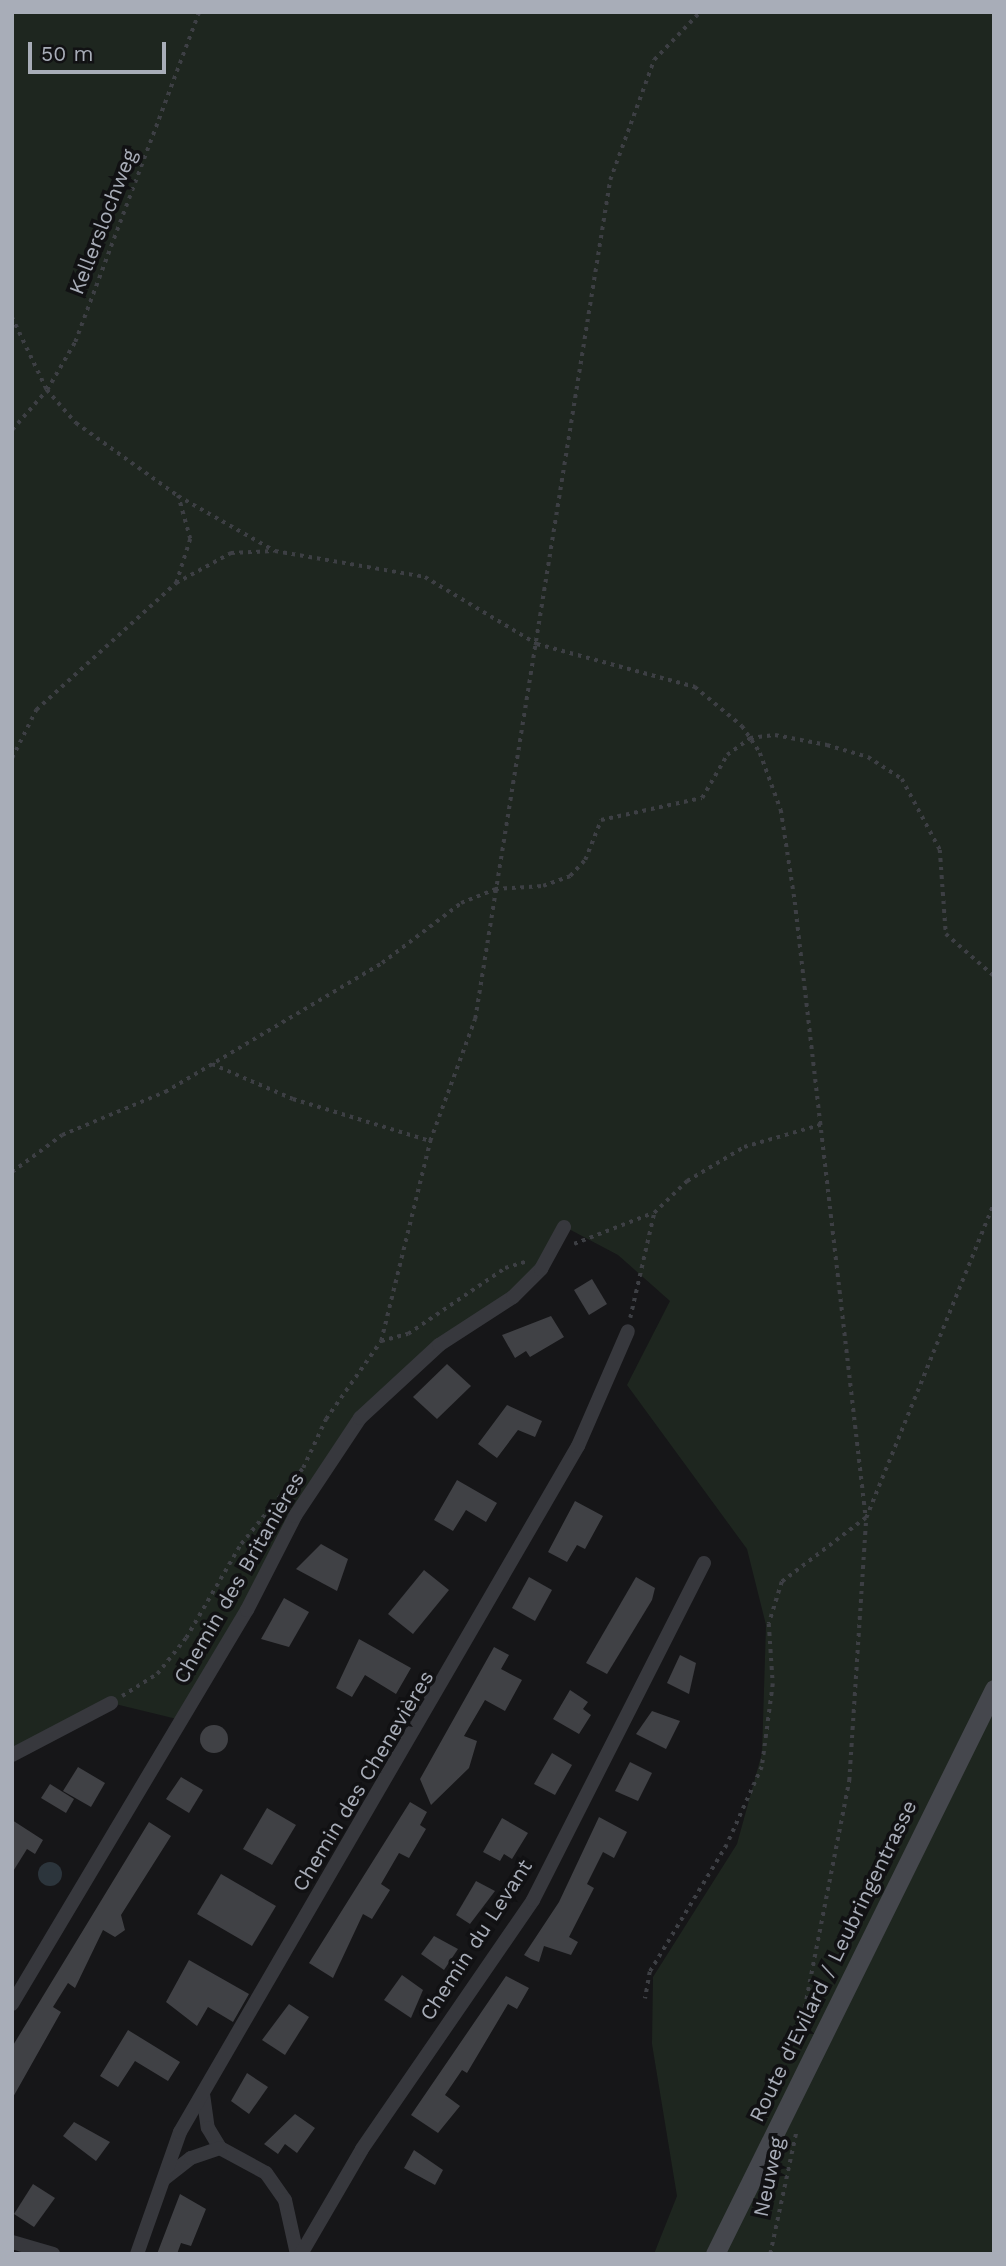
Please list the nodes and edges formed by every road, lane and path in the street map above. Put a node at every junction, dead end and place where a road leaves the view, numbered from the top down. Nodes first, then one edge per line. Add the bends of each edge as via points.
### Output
1 (199, 12) edge
2 (700, 12) edge
3 (12, 317) edge
4 (47, 390) junction
5 (12, 430) edge
6 (178, 496) junction
7 (275, 551) junction
8 (176, 583) junction
9 (537, 644) junction
10 (750, 738) junction
11 (12, 758) edge
12 (495, 889) junction
13 (994, 976) edge
14 (212, 1063) junction
15 (823, 1124) junction
16 (430, 1141) junction
17 (12, 1172) edge
18 (994, 1202) edge
19 (654, 1213) junction
20 (561, 1233) joint
21 (541, 1269) junction
22 (628, 1331) joint
23 (381, 1341) junction
24 (866, 1518) junction
25 (704, 1563) dead end
26 (994, 1689) edge
27 (111, 1703) joint
28 (12, 1755) edge
29 (645, 1999) dead end
30 (12, 2004) edge
31 (796, 2045) dead end
32 (203, 2094) junction
33 (785, 2109) junction
34 (220, 2148) junction
35 (163, 2179) junction
36 (12, 2242) edge
37 (53, 2254) edge
38 (136, 2254) edge
39 (299, 2254) edge
40 (715, 2254) edge
41 (770, 2254) edge

1 - 4 path, Kellerslochweg via 75,342
2 - 9 path via 654,60 610,180 560,464
3 - 4 path
4 - 5 path, Kellerslochweg
4 - 6 path via 76,424
6 - 7 path
6 - 8 path via 190,539
7 - 8 path via 231,553
7 - 9 path via 425,577
8 - 11 path via 36,710
9 - 10 path via 695,687
9 - 12 path
10 - 12 path via 727,755 702,798 601,820 584,860 570,876 543,886
10 - 13 path via 775,735 827,745 868,757 902,779 940,850 946,934
10 - 15 path via 781,810
12 - 14 path via 461,903 382,963
12 - 16 path via 475,1019
14 - 16 path via 293,1099
14 - 17 path via 165,1092 62,1135
15 - 19 path via 744,1147 687,1181
15 - 24 path
16 - 23 path
18 - 24 path
19 - 20 path via 577,1245
19 - 22 path
20 - 21 street, Chemin des Britanières
21 - 23 path via 533,1260 505,1268 408,1334
21 - 30 street, Chemin des Britanières via 398,1378 360,1418 295,1516 247,1610
22 - 32 street, Chemin des Chenevières via 572,1458
23 - 27 path via 326,1419 303,1468 241,1544 186,1638 157,1674
24 - 29 path via 782,1582 769,1624 773,1684 762,1767 727,1845 650,1972
24 - 31 path via 849,1781
25 - 39 street, Chemin du Levant via 533,1900 362,2149
26 - 33 street, Route d'Evilard / Leubringentrasse
27 - 28 street
32 - 34 street via 208,2128
32 - 35 street, Chemin des Chenevières
33 - 40 street, Route d'Evilard / Leubringentrasse
33 - 41 path, Neuweg via 797,2135
34 - 35 street via 191,2158
34 - 39 street via 266,2173 285,2200
35 - 38 street, Chemin des Chenevières
36 - 37 street

